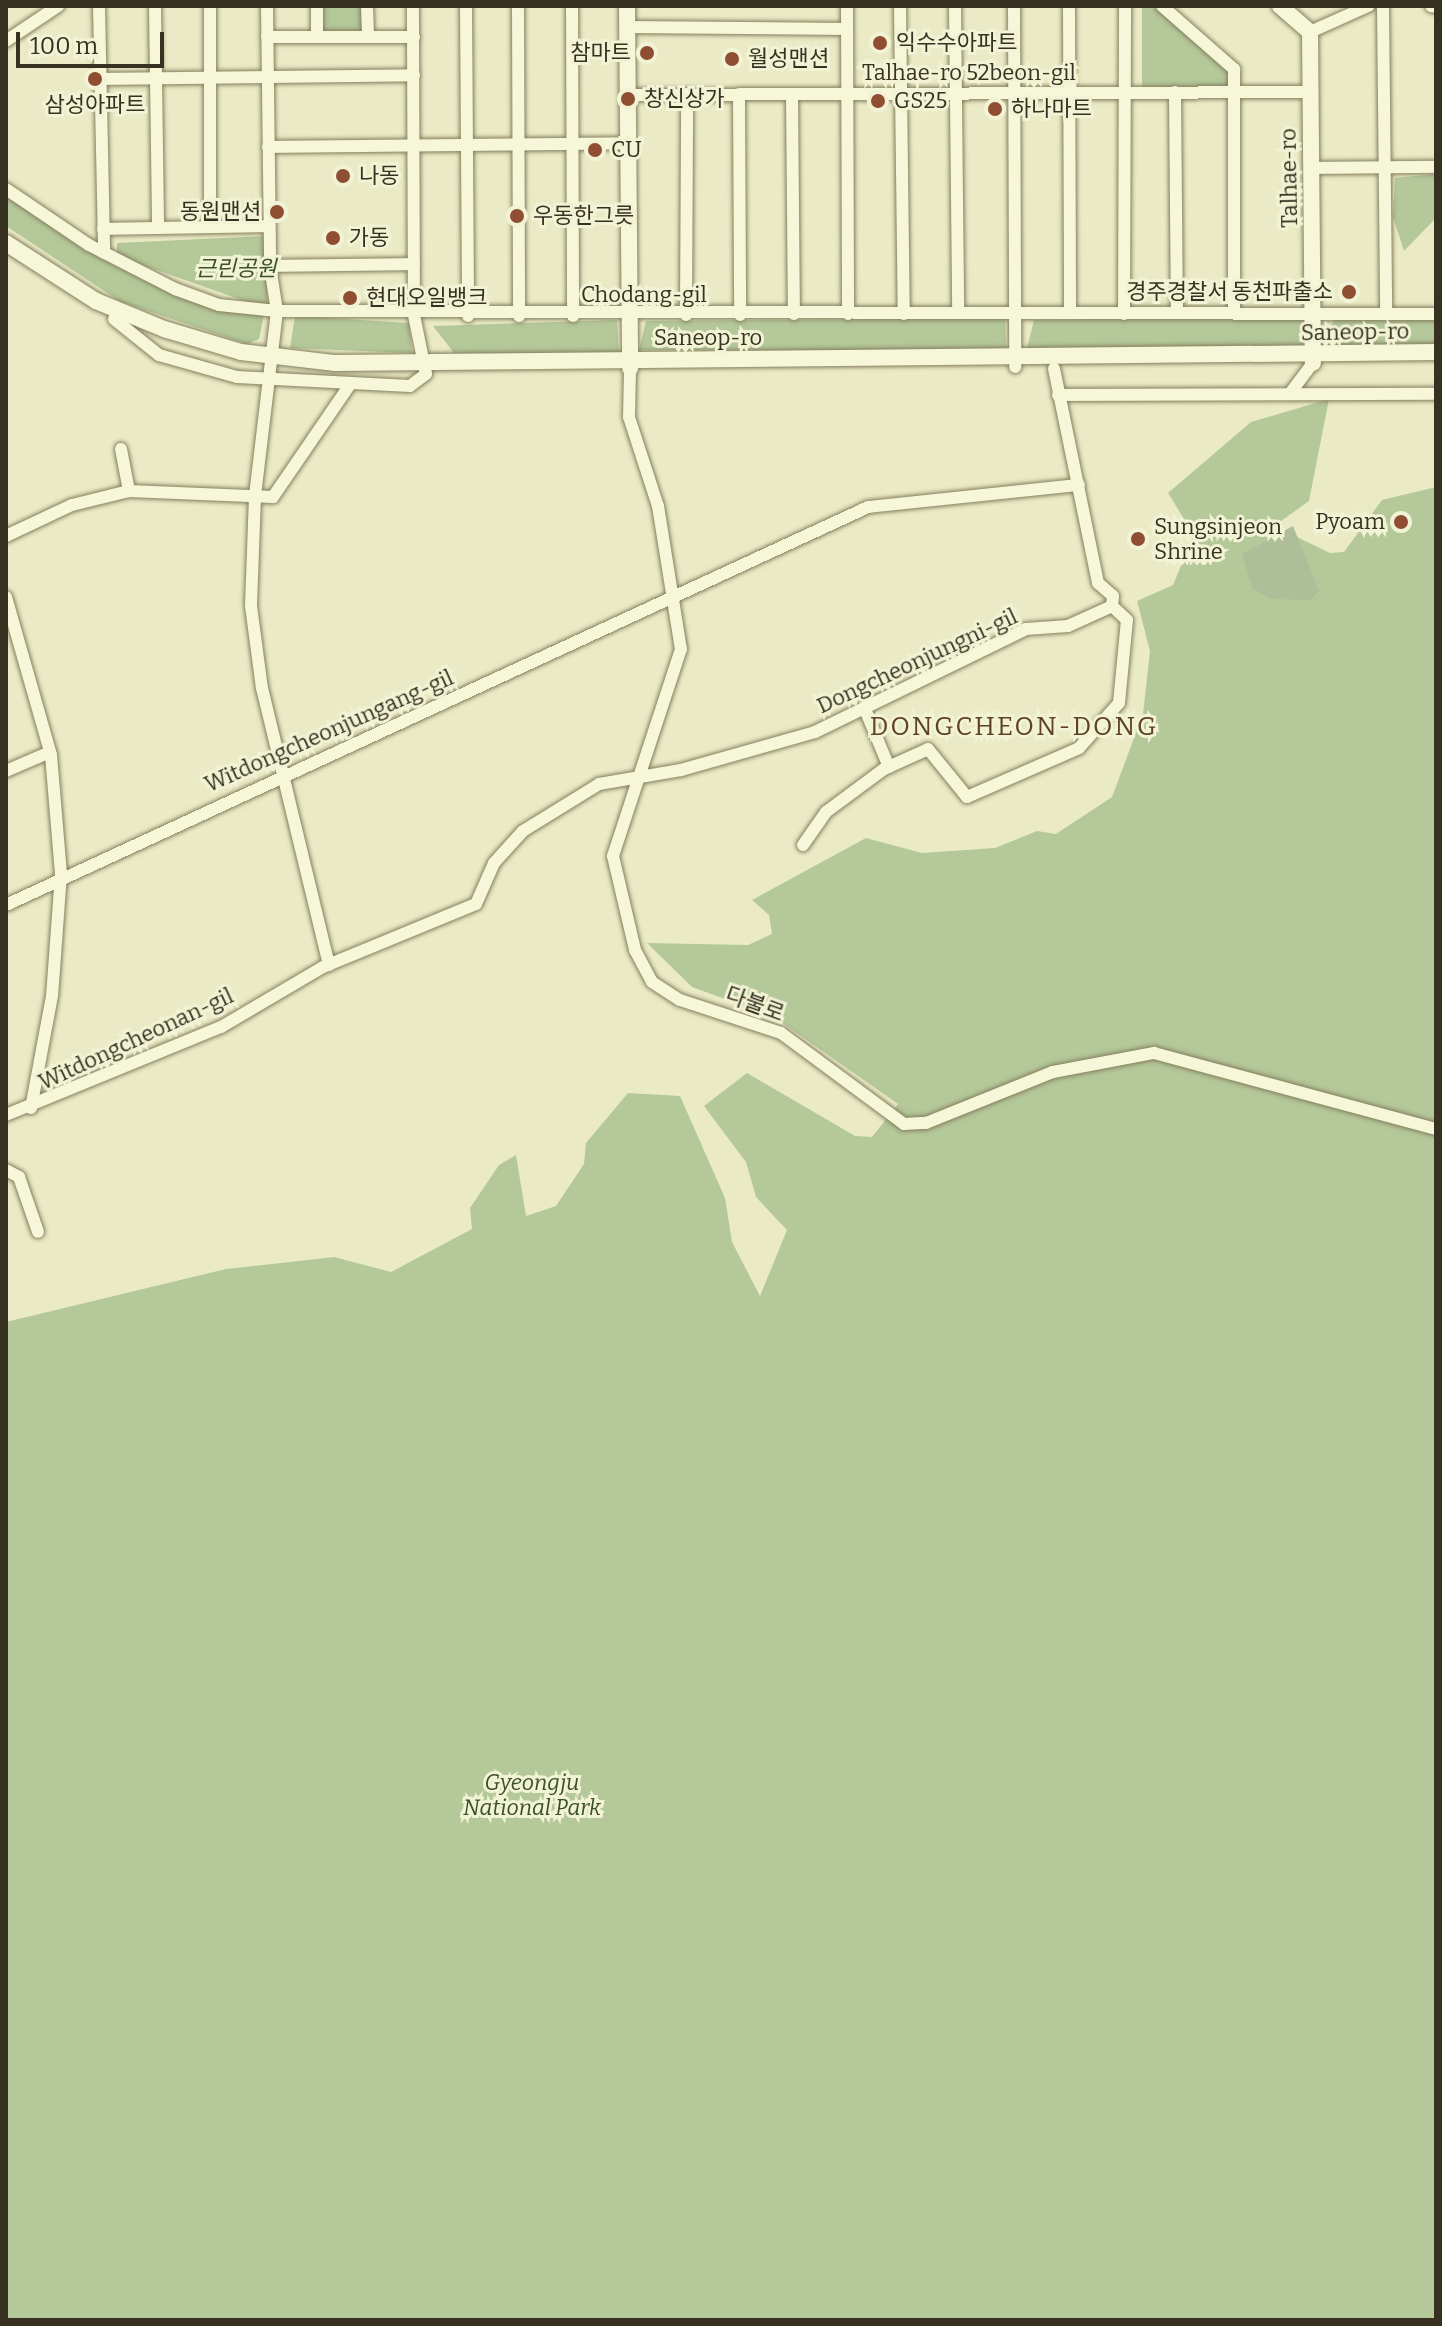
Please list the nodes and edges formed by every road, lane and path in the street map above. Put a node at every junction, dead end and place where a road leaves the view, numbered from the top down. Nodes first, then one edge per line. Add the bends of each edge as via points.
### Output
1 (58, 6) edge
2 (99, 6) edge
3 (155, 6) edge
4 (210, 6) edge
5 (267, 6) edge
6 (317, 6) edge
7 (367, 6) edge
8 (413, 6) edge
9 (466, 6) edge
10 (518, 6) edge
11 (572, 6) edge
12 (627, 6) edge
13 (847, 6) edge
14 (900, 6) edge
15 (955, 6) edge
16 (1014, 6) edge
17 (1069, 6) edge
18 (1125, 6) edge
19 (1163, 6) edge
20 (1280, 6) edge
21 (1368, 6) edge
22 (1383, 6) edge
23 (627, 27) junction
24 (847, 29) junction
25 (1310, 32) junction
26 (267, 37) junction
27 (317, 37) junction
28 (368, 37) junction
29 (414, 37) junction
30 (6, 41) edge
31 (414, 75) junction
32 (211, 77) junction
33 (268, 77) junction
34 (156, 78) junction
35 (103, 79) junction
36 (900, 92) junction
37 (1175, 92) junction
38 (1237, 92) junction
39 (1310, 92) junction
40 (848, 93) junction
41 (955, 93) junction
42 (1013, 93) junction
43 (1069, 93) junction
44 (1123, 93) junction
45 (687, 94) junction
46 (739, 94) junction
47 (792, 94) junction
48 (628, 95) junction
49 (628, 143) junction
50 (519, 144) junction
51 (573, 144) junction
52 (414, 145) junction
53 (467, 145) junction
54 (268, 147) junction
55 (1384, 166) junction
56 (1436, 167) edge
57 (1311, 168) junction
58 (6, 189) edge
59 (269, 226) junction
60 (210, 227) junction
61 (158, 228) junction
62 (103, 229) junction
63 (6, 243) edge
64 (104, 253) junction
65 (6, 255) edge
66 (414, 264) junction
67 (270, 266) junction
68 (277, 311) junction
69 (958, 313) junction
70 (1014, 313) junction
71 (1070, 313) junction
72 (1177, 313) junction
73 (1234, 313) junction
74 (794, 314) junction
75 (848, 314) junction
76 (904, 314) junction
77 (1124, 314) junction
78 (1313, 314) junction
79 (1386, 314) junction
80 (1436, 314) edge
81 (414, 315) junction
82 (686, 315) junction
83 (740, 315) junction
84 (468, 316) junction
85 (519, 316) junction
86 (573, 316) junction
87 (630, 317) junction
88 (1436, 352) edge
89 (1313, 359) junction
90 (1436, 360) edge
91 (1015, 363) junction
92 (630, 365) junction
93 (1054, 368) junction
94 (272, 369) junction
95 (425, 369) junction
96 (349, 386) junction
97 (1291, 392) junction
98 (1436, 394) edge
99 (1058, 395) junction
100 (121, 449) dead end
101 (1079, 485) junction
102 (129, 491) junction
103 (255, 496) junction
104 (6, 536) edge
105 (6, 597) edge
106 (673, 601) junction
107 (1112, 606) junction
108 (864, 707) junction
109 (50, 752) junction
110 (889, 767) junction
111 (6, 771) edge
112 (282, 776) junction
113 (636, 777) junction
114 (803, 845) dead end
115 (61, 874) junction
116 (6, 905) edge
117 (329, 965) junction
118 (31, 1108) junction
119 (6, 1115) edge
120 (1436, 1129) edge
121 (6, 1170) edge
122 (38, 1232) dead end

1 - 30 street
2 - 35 street
3 - 34 street
4 - 32 street
5 - 26 street
6 - 27 street
7 - 28 street
8 - 29 street
9 - 53 street
10 - 50 street
11 - 51 street
12 - 23 street
13 - 24 street
14 - 36 street
15 - 41 street
16 - 42 street
17 - 43 street
18 - 44 street
19 - 38 street via 1234,69
20 - 25 street
21 - 25 street
22 - 55 street
23 - 24 street
23 - 48 street
24 - 40 street
25 - 39 street, Talhae-ro
26 - 27 street
26 - 33 street
27 - 28 street
28 - 29 street
29 - 31 street
31 - 33 street
31 - 52 street
32 - 33 street
32 - 34 street
32 - 60 street
33 - 54 street
34 - 35 street
34 - 61 street
35 - 62 street
36 - 40 street, Talhae-ro 52beon-gil
36 - 41 street, Talhae-ro 52beon-gil
36 - 76 street
37 - 38 street, Talhae-ro 52beon-gil
37 - 44 street, Talhae-ro 52beon-gil
37 - 72 street
38 - 39 street, Talhae-ro 52beon-gil
38 - 73 street
39 - 57 street, Talhae-ro
40 - 47 street, Talhae-ro 52beon-gil
40 - 75 street
41 - 42 street, Talhae-ro 52beon-gil
41 - 69 street
42 - 43 street, Talhae-ro 52beon-gil
42 - 70 street
43 - 44 street, Talhae-ro 52beon-gil
43 - 71 street
44 - 77 street
45 - 46 street, Talhae-ro 52beon-gil
45 - 48 street, Talhae-ro 52beon-gil
45 - 82 street
46 - 47 street, Talhae-ro 52beon-gil
46 - 83 street
47 - 74 street
48 - 49 street
49 - 51 street
49 - 87 street
50 - 51 street
50 - 53 street
50 - 85 street
51 - 86 street
52 - 53 street
52 - 54 street
52 - 66 street
53 - 84 street
54 - 59 street
55 - 56 street
55 - 57 street
55 - 79 street
57 - 78 street, Talhae-ro
58 - 64 street, Chodang-gil
59 - 60 street
59 - 67 street
60 - 61 street
61 - 62 street
62 - 64 street
63 - 94 street, Saneop-ro via 131,317
64 - 68 street, Chodang-gil via 219,305
65 - 94 street, Saneop-ro via 114,319
66 - 67 street
66 - 81 street
67 - 68 street
68 - 81 street, Chodang-gil
68 - 94 street
69 - 70 street, Chodang-gil
69 - 76 street, Chodang-gil
70 - 71 street, Chodang-gil
70 - 91 street
71 - 77 street, Chodang-gil
72 - 73 street, Chodang-gil
72 - 77 street, Chodang-gil
73 - 78 street, Chodang-gil
74 - 75 street, Chodang-gil
74 - 83 street, Chodang-gil
75 - 76 street, Chodang-gil
78 - 79 street, Chodang-gil
78 - 89 street, Talhae-ro
79 - 80 street, Chodang-gil
81 - 84 street, Chodang-gil
81 - 95 street
82 - 83 street, Chodang-gil
82 - 87 street, Chodang-gil
84 - 85 street, Chodang-gil
85 - 86 street, Chodang-gil
86 - 87 street, Chodang-gil
87 - 92 street
88 - 89 street, Saneop-ro
89 - 90 street, Saneop-ro
89 - 91 street, Saneop-ro
89 - 93 street, Saneop-ro
89 - 97 street
91 - 92 street, Saneop-ro
91 - 93 street, Saneop-ro
92 - 95 street, Saneop-ro
92 - 106 street, 다불로 via 629,417 658,506
93 - 99 street
94 - 95 street, Saneop-ro
94 - 96 street
94 - 103 street
95 - 96 street via 410,386
96 - 103 street via 276,494
97 - 98 street
97 - 99 street
99 - 101 street
100 - 102 street
101 - 106 street, Witdongcheonjungang-gil via 868,507
101 - 107 street via 1098,583 1113,596
102 - 103 street
102 - 104 street via 72,505
103 - 112 street via 251,606
105 - 109 street
106 - 112 street, Witdongcheonjungang-gil
106 - 113 street, 다불로 via 681,649
107 - 108 street, Dongcheonjungni-gil via 1068,626 1026,629
107 - 110 street via 1127,620 1119,703 1079,748 975,796 957,790 931,749
108 - 110 street
108 - 113 street, Dongcheonjungni-gil via 815,732
109 - 111 street
109 - 115 street
110 - 114 street via 826,812
112 - 115 street, Witdongcheonjungang-gil
112 - 117 street
113 - 117 street, Witdongcheonan-gil via 599,784 523,831 494,863 476,904
113 - 120 street, 다불로 via 613,856 635,950 652,982 680,1000 781,1033 904,1124 926,1123 1053,1072 1154,1053
115 - 116 street, Witdongcheonjungang-gil
115 - 118 street via 52,996
117 - 118 street, Witdongcheonan-gil via 221,1027
118 - 119 street, Witdongcheonan-gil
121 - 122 street via 19,1177

